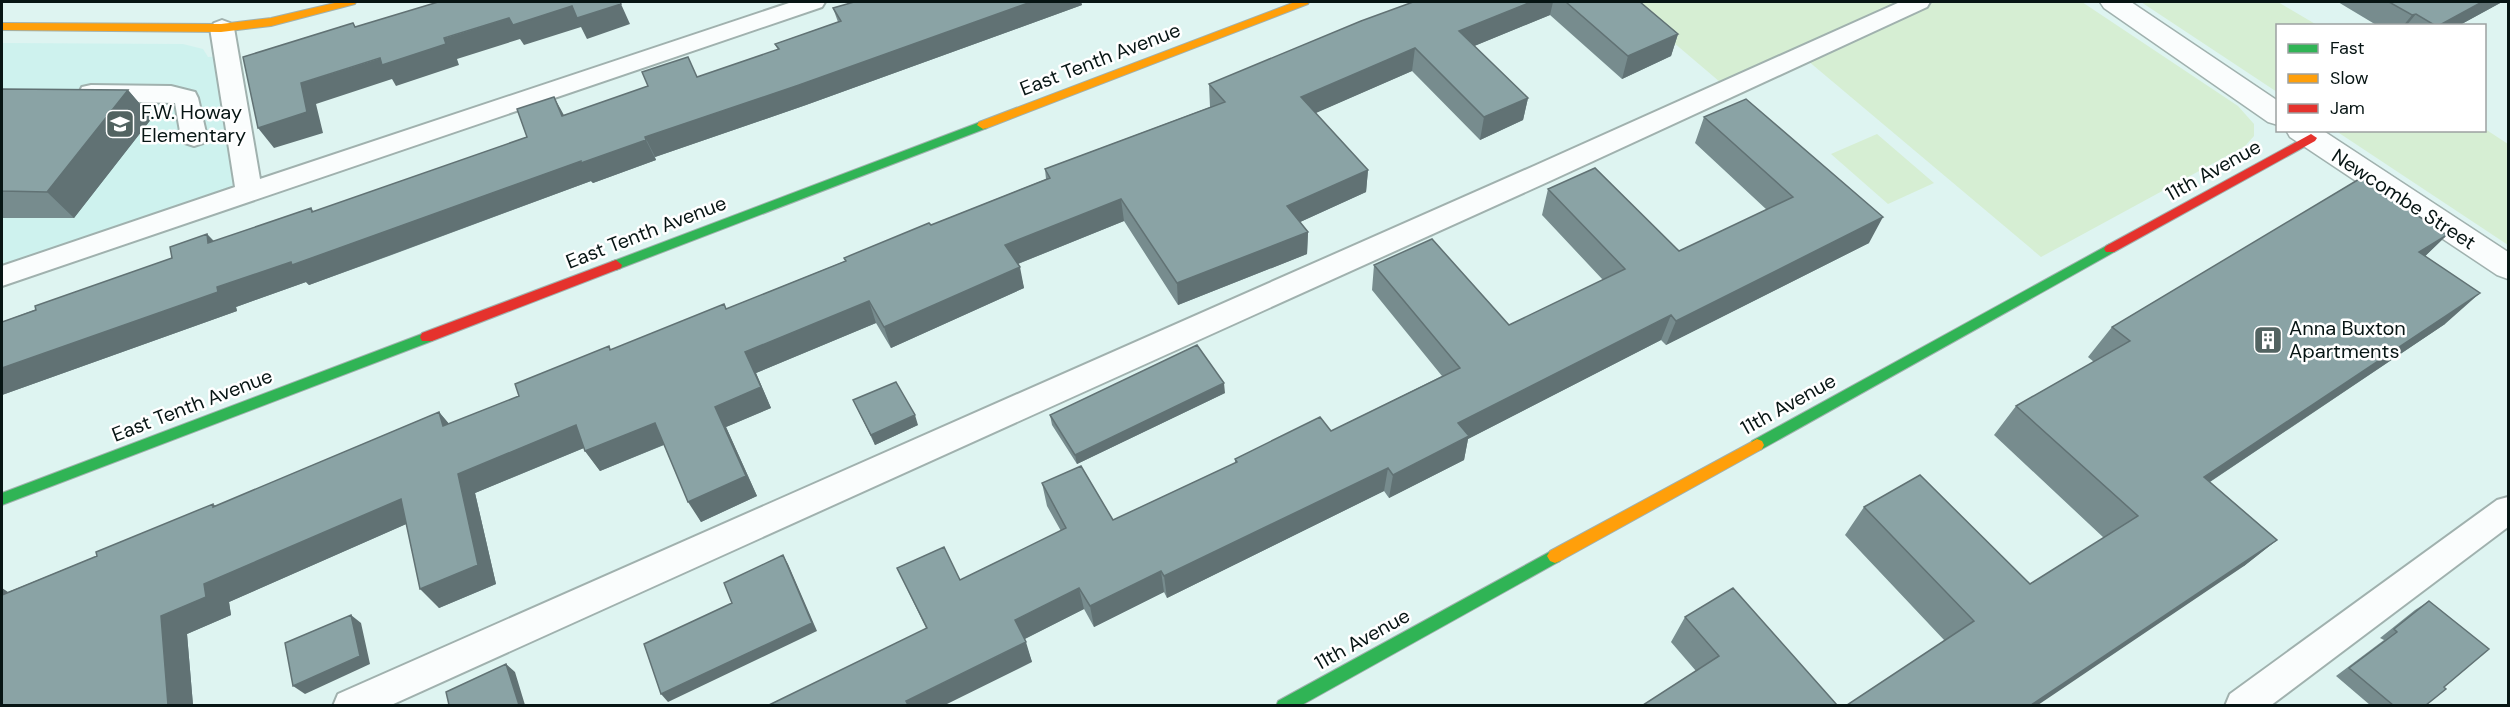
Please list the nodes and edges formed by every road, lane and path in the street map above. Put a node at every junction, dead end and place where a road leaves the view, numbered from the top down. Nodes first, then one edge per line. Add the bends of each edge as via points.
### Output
1 (351, 2) edge
2 (814, 2) edge
3 (1304, 2) edge
4 (1919, 2) edge
5 (2113, 2) edge
6 (2, 27) edge
7 (222, 28) junction
8 (71, 92) edge
9 (2276, 114) edge
10 (2306, 134) edge
11 (194, 137) dead end
12 (249, 192) junction
13 (2508, 267) edge
14 (2, 276) edge
15 (2, 499) edge
16 (2508, 510) edge
17 (350, 705) edge
18 (1284, 705) edge
19 (2242, 705) edge

1 - 7 street
2 - 12 lane
3 - 15 street, East Tenth Avenue
4 - 17 lane
5 - 9 street
6 - 7 street
7 - 12 lane
8 - 11 lane via 171,93 186,98
10 - 13 street, Newcombe Street
10 - 18 street, 11th Avenue
12 - 14 lane
16 - 19 lane

